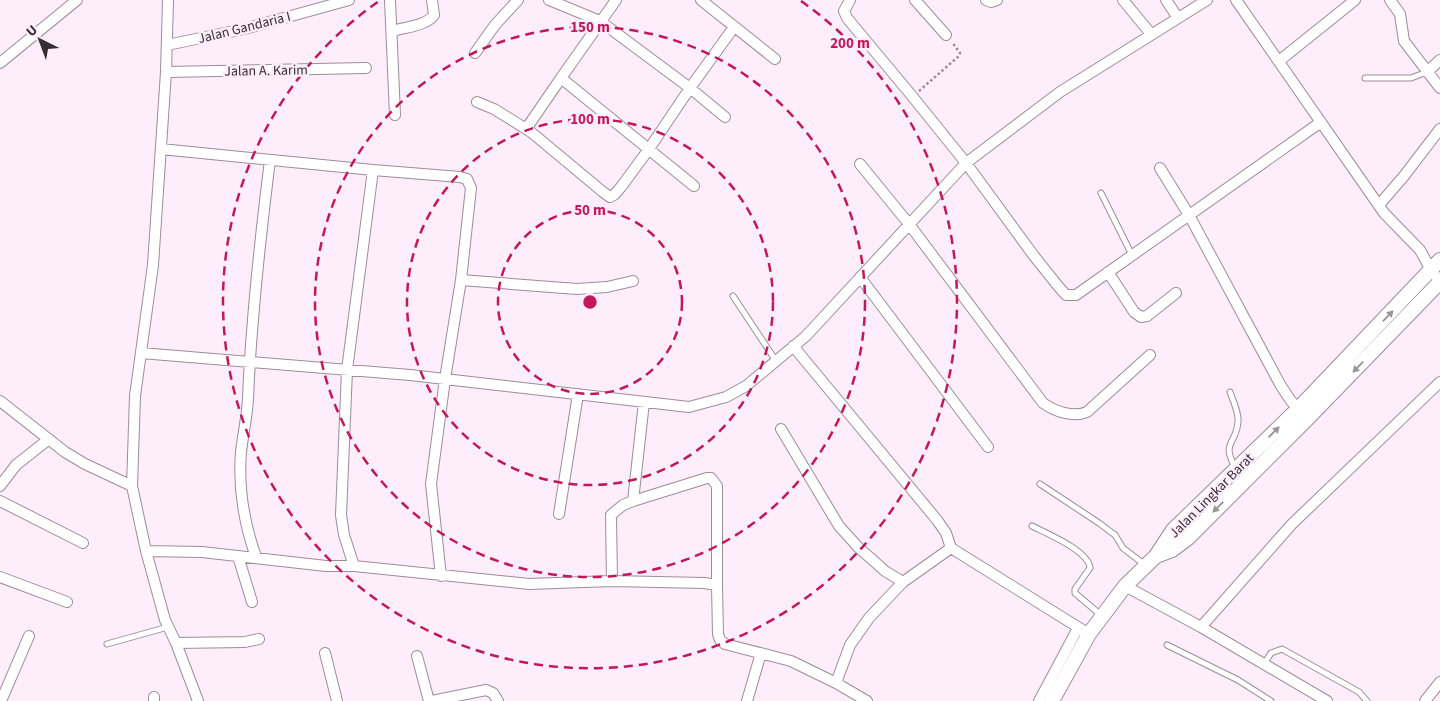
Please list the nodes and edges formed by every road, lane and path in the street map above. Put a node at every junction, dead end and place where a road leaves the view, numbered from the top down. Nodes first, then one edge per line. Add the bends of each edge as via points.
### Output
1 (77, 0) edge
2 (168, 0) edge
3 (349, 0) edge
4 (390, 0) edge
5 (432, 0) edge
6 (518, 0) edge
7 (549, 0) edge
8 (616, 0) edge
9 (701, 0) edge
10 (850, 0) edge
11 (916, 0) edge
12 (986, 0) edge
13 (997, 0) edge
14 (1124, 0) edge
15 (1166, 0) edge
16 (1207, 0) edge
17 (1236, 0) edge
18 (1355, 0) edge
19 (1390, 0) edge
20 (1178, 18) junction
21 (600, 21) junction
22 (734, 27) junction
23 (393, 31) junction
24 (1151, 34) junction
25 (946, 35) joint
26 (168, 45) junction
27 (475, 53) dead end
28 (775, 59) dead end
29 (1440, 60) edge
30 (1278, 61) junction
31 (0, 62) edge
32 (366, 68) dead end
33 (166, 72) junction
34 (1427, 72) junction
35 (561, 78) junction
36 (1365, 78) dead end
37 (690, 88) junction
38 (1440, 88) edge
39 (912, 96) junction
40 (477, 102) dead end
41 (395, 115) dead end
42 (726, 117) dead end
43 (1321, 122) junction
44 (526, 129) junction
45 (1440, 129) edge
46 (161, 149) junction
47 (649, 150) junction
48 (270, 160) junction
49 (966, 163) junction
50 (860, 164) dead end
51 (1160, 168) dead end
52 (372, 170) junction
53 (694, 186) dead end
54 (1101, 193) dead end
55 (1379, 205) junction
56 (1189, 215) junction
57 (909, 224) junction
58 (1132, 255) junction
59 (1438, 270) edge
60 (1108, 272) junction
61 (860, 276) junction
62 (461, 280) junction
63 (633, 281) dead end
64 (1176, 293) dead end
65 (733, 296) dead end
66 (793, 346) junction
67 (141, 353) junction
68 (1150, 355) dead end
69 (248, 361) junction
70 (776, 361) junction
71 (347, 370) junction
72 (445, 379) junction
73 (1440, 382) edge
74 (1230, 392) dead end
75 (578, 394) junction
76 (0, 401) edge
77 (644, 402) junction
78 (1303, 414) junction
79 (781, 428) dead end
80 (49, 439) junction
81 (988, 447) dead end
82 (1237, 469) junction
83 (1040, 484) dead end
84 (0, 486) edge
85 (132, 486) junction
86 (0, 501) edge
87 (633, 501) junction
88 (559, 514) dead end
89 (1032, 526) dead end
90 (83, 543) dead end
91 (951, 548) junction
92 (146, 551) junction
93 (238, 556) junction
94 (1156, 556) junction
95 (256, 557) junction
96 (354, 566) junction
97 (1146, 566) junction
98 (441, 576) junction
99 (0, 577) edge
100 (612, 581) junction
101 (903, 582) junction
102 (717, 585) junction
103 (1125, 586) junction
104 (67, 602) dead end
105 (252, 602) dead end
106 (1102, 616) junction
107 (168, 627) junction
108 (1201, 627) junction
109 (1083, 631) junction
110 (29, 636) dead end
111 (259, 639) dead end
112 (176, 643) junction
113 (106, 644) dead end
114 (1167, 645) dead end
115 (761, 652) junction
116 (325, 653) dead end
117 (417, 656) dead end
118 (1264, 664) junction
119 (1440, 682) edge
120 (836, 683) junction
121 (1, 701) edge
122 (198, 701) edge
123 (337, 701) edge
124 (430, 701) edge
125 (498, 701) edge
126 (747, 701) edge
127 (867, 701) edge
128 (1039, 701) edge
129 (1052, 701) edge
130 (1271, 701) edge
131 (1327, 701) edge
132 (1367, 701) edge
133 (1425, 701) edge

1 - 31 street
2 - 26 street
3 - 26 street, Jalan Gandaria I via 244,29
4 - 23 street
5 - 23 street via 434,15 430,20
6 - 27 street
7 - 21 street
8 - 21 street
9 - 22 street
10 - 39 street via 844,11 847,18
11 - 25 street
12 - 13 street
14 - 24 street
15 - 20 street
16 - 20 street
17 - 30 street
18 - 30 street
19 - 34 street via 1400,14 1404,41
20 - 24 street
21 - 35 street
21 - 37 street
22 - 28 street
22 - 37 street
23 - 41 street
24 - 49 street via 1060,92
25 - 39 path via 959,56
26 - 33 street
29 - 34 street
30 - 43 street
32 - 33 street, Jalan A. Karim
33 - 46 street
34 - 36 lane via 1410,78
34 - 38 street
35 - 44 street
35 - 47 street
37 - 42 street
37 - 47 street
39 - 49 street
40 - 44 street
43 - 55 street
43 - 56 street
44 - 47 street via 610,197
45 - 55 street
46 - 48 street
46 - 67 street
47 - 53 street
48 - 52 street
48 - 69 street
49 - 57 street
49 - 60 street via 1066,295 1076,295
50 - 57 street
51 - 56 street
52 - 62 street via 467,179 471,188
52 - 71 street
54 - 58 lane
55 - 59 street
56 - 58 street
56 - 78 street via 1281,386
57 - 61 street
57 - 68 street via 1043,402 1051,408 1071,414 1086,412
58 - 60 street
59 - 78 street, Jalan Lingkar Barat
60 - 64 street via 1134,312 1141,317 1147,316
61 - 66 street
61 - 81 street
62 - 63 street via 577,289 607,288
62 - 72 street
65 - 70 lane
66 - 70 street
66 - 91 street via 937,520
67 - 69 street
67 - 85 street
69 - 71 street
69 - 95 street via 241,492 248,536
70 - 77 street via 746,386 708,404 689,407
71 - 72 street
71 - 96 street via 341,515
72 - 75 street
72 - 98 street via 431,484
73 - 108 street via 1292,524
74 - 82 lane via 1238,421 1228,450
75 - 77 street
75 - 88 street
76 - 80 street
77 - 87 street
82 -> 78 street, Jalan Lingkar Barat
78 -> 94 street, Jalan Lingkar Barat via 1188,538 1172,550
79 - 101 street via 839,526 858,547
80 - 84 street via 16,465
80 - 85 street via 85,464
82 - 94 street, Jalan Lingkar Barat via 1173,530
83 - 97 lane via 1099,522 1115,535 1123,548
85 - 92 street
86 - 90 street
87 - 100 street via 611,515
87 - 102 street via 707,478 715,481
89 - 106 lane via 1078,551 1088,560 1090,568 1075,593
91 - 101 street
91 - 109 street
92 - 93 street
92 - 107 street
93 - 95 street
93 - 105 street
94 - 97 street
95 - 96 street via 326,566
96 - 98 street
97 - 103 street
98 - 100 street via 529,584
99 - 104 street
100 - 102 street
101 - 120 street via 868,618 850,645
102 - 115 street via 720,640
103 - 106 street
103 - 108 street
106 - 109 street
107 - 112 street
107 - 113 lane
108 - 118 street
109 - 128 street
109 - 129 street
110 - 121 street
111 - 112 street
112 - 122 street
114 - 130 lane via 1238,680
115 - 120 street via 791,661
115 - 126 street
116 - 123 street
117 - 124 street
118 - 131 street
118 - 132 lane via 1271,652 1282,649 1360,692
119 - 133 street
120 - 127 street
124 - 125 street via 486,690

